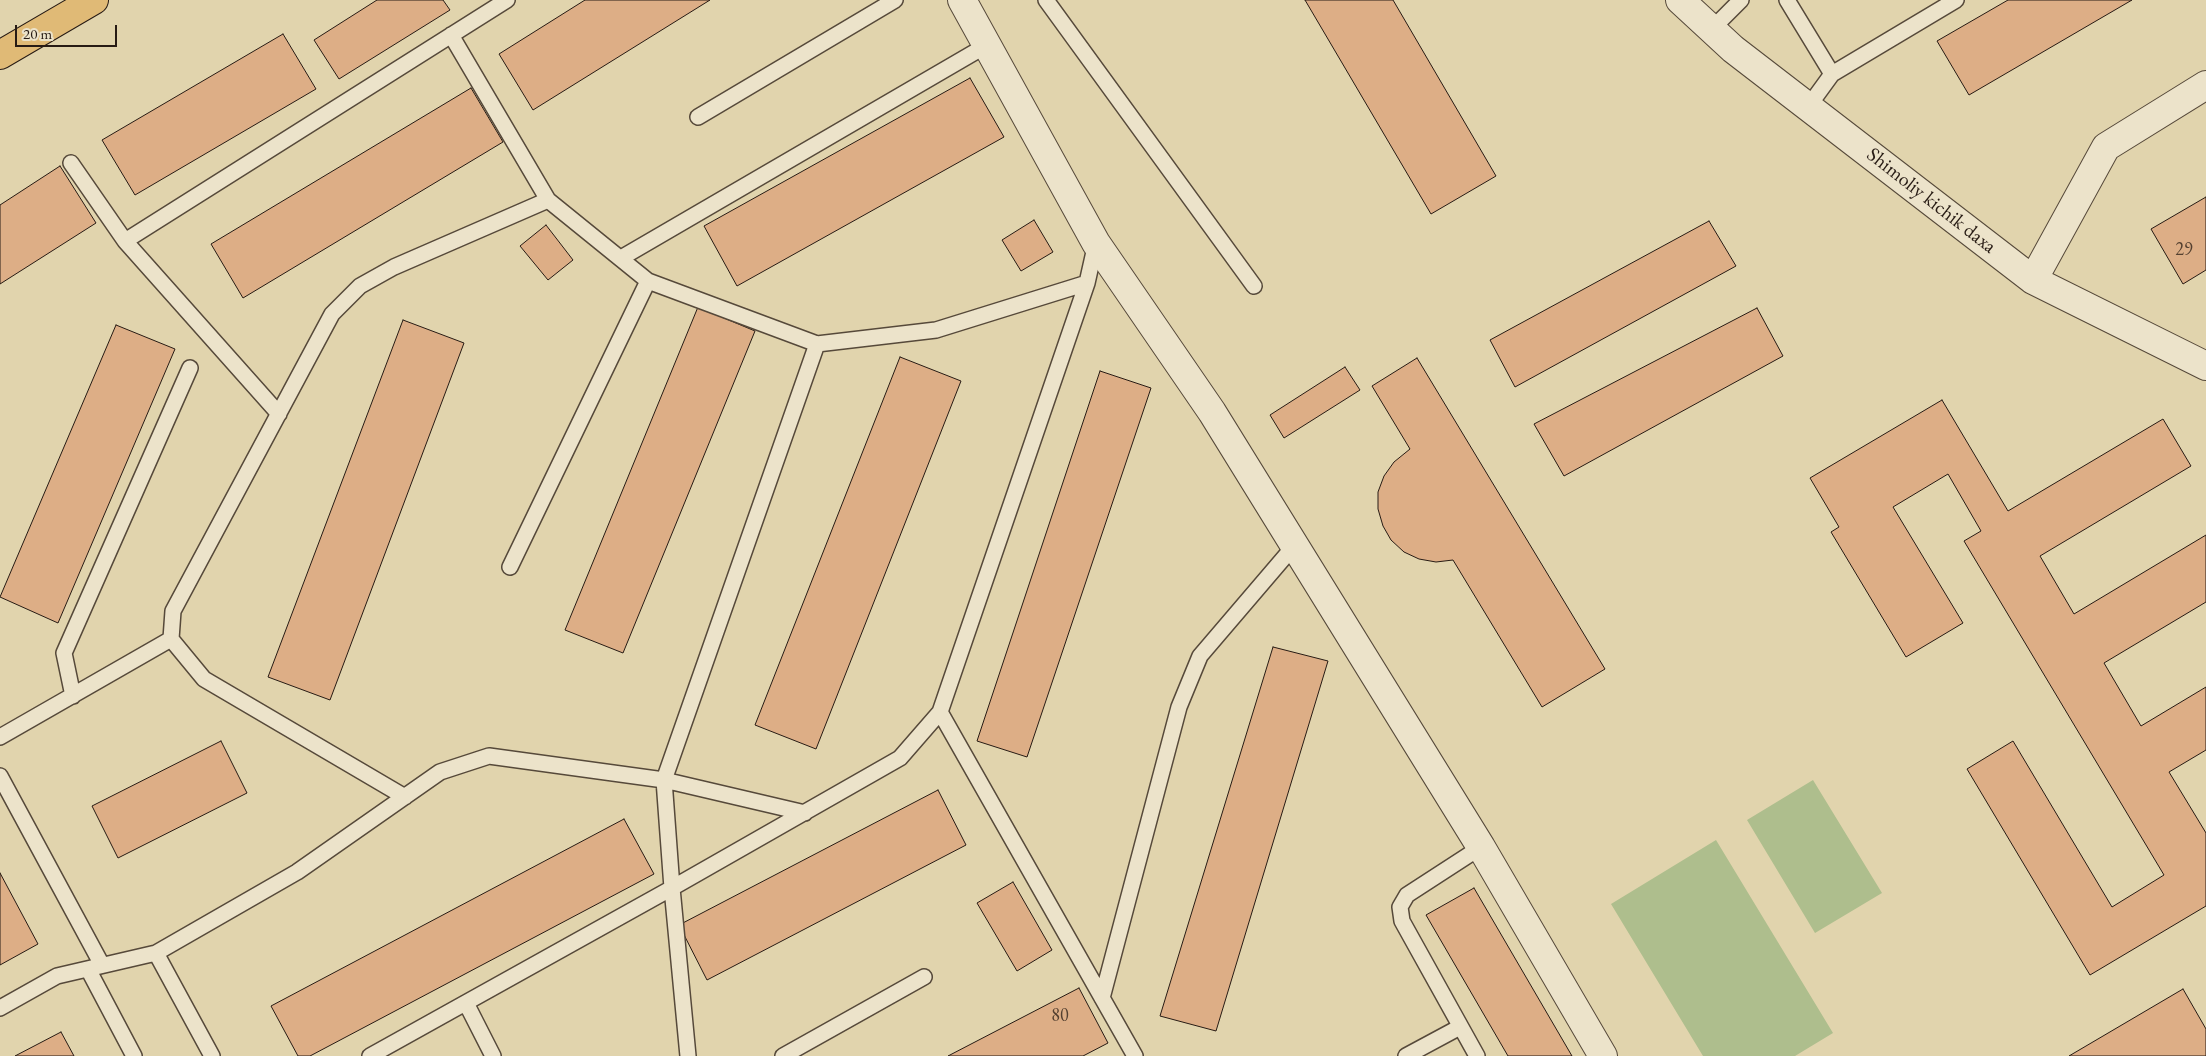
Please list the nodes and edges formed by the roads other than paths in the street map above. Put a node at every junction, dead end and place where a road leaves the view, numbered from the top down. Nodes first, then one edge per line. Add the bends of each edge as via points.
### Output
1 (94, 0) edge
2 (506, 0) edge
3 (896, 0) edge
4 (962, 0) edge
5 (1046, 0) edge
6 (1680, 0) edge
7 (1742, 0) edge
8 (1787, 0) edge
9 (1956, 0) edge
10 (1712, 30) junction
11 (451, 35) junction
12 (987, 45) junction
13 (0, 55) edge
14 (1832, 74) junction
15 (2206, 85) edge
16 (1808, 107) junction
17 (698, 117) dead end
18 (71, 164) dead end
19 (548, 200) junction
20 (125, 241) junction
21 (1096, 243) junction
22 (621, 258) junction
23 (2033, 280) junction
24 (648, 281) junction
25 (1087, 283) junction
26 (1254, 286) dead end
27 (817, 344) junction
28 (2206, 366) edge
29 (190, 368) dead end
30 (279, 414) junction
31 (1294, 546) junction
32 (510, 567) dead end
33 (171, 639) junction
34 (73, 696) junction
35 (940, 712) junction
36 (0, 737) edge
37 (0, 776) edge
38 (664, 780) junction
39 (405, 797) junction
40 (805, 813) junction
41 (1481, 847) junction
42 (672, 888) junction
43 (156, 952) junction
44 (95, 967) junction
45 (924, 977) dead end
46 (1102, 998) junction
47 (466, 1003) junction
48 (0, 1008) edge
49 (1460, 1027) junction
50 (134, 1056) edge
51 (212, 1056) edge
52 (370, 1056) edge
53 (494, 1056) edge
54 (688, 1056) edge
55 (783, 1056) edge
56 (1135, 1056) edge
57 (1406, 1056) edge
58 (1477, 1056) edge
59 (1603, 1056) edge

1 - 13 main road
2 - 11 lane
3 - 17 lane
4 - 12 street
5 - 26 lane
6 - 10 street, Shimoliy kichik daxa
7 - 10 lane
8 - 14 lane
9 - 14 lane
10 - 16 street, Shimoliy kichik daxa
11 - 19 lane
11 - 20 lane
12 - 21 street
12 - 22 lane
14 - 16 lane
15 - 23 street via 2106,147
16 - 23 street, Shimoliy kichik daxa
18 - 20 lane
19 - 22 lane
19 - 30 lane via 394,267 360,286 332,314
20 - 30 lane
21 - 25 lane
21 - 31 street via 1212,412
22 - 24 lane
23 - 28 street, Shimoliy kichik daxa
24 - 27 lane
24 - 32 lane
25 - 27 lane via 936,330
25 - 35 lane
27 - 38 lane
29 - 34 lane via 64,653
30 - 33 lane via 173,612
31 - 41 street
31 - 46 lane via 1200,656 1179,707
33 - 34 lane
33 - 39 lane via 204,679
34 - 36 lane
35 - 40 lane via 900,758
35 - 46 lane
37 - 44 lane
38 - 39 lane via 489,756 440,772
38 - 40 lane
38 - 42 lane
39 - 43 lane via 297,872
40 - 42 lane
41 - 49 lane via 1407,895 1400,907 1402,921
41 - 59 street
42 - 47 lane
42 - 54 lane
43 - 44 lane
43 - 51 lane
44 - 48 lane via 57,976
44 - 50 lane
45 - 55 lane
46 - 56 lane
47 - 52 lane
47 - 53 lane
49 - 57 lane
49 - 58 lane

